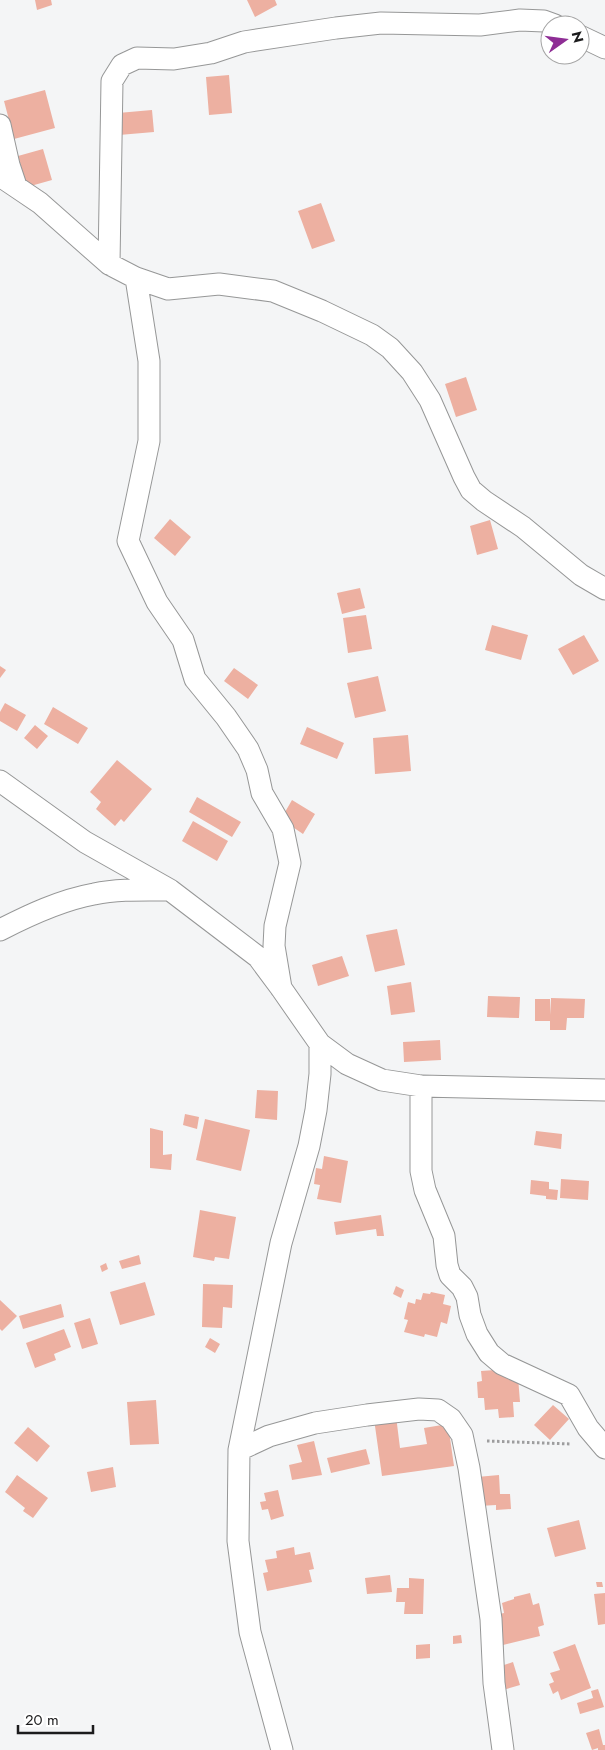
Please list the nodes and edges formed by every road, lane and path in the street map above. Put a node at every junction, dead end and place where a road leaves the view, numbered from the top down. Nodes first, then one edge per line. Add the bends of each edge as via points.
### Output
1 (540, 21) edge
2 (590, 41) edge
3 (605, 48) edge
4 (0, 125) edge
5 (8, 181) edge
6 (109, 264) junction
7 (136, 278) junction
8 (605, 589) edge
9 (0, 781) edge
10 (170, 890) junction
11 (0, 930) edge
12 (282, 988) junction
13 (320, 1044) junction
14 (421, 1086) junction
15 (605, 1090) edge
16 (462, 1435) junction
17 (604, 1447) edge
18 (239, 1450) junction
19 (282, 1750) edge
20 (503, 1750) edge

1 - 6 street via 520,20 480,26 381,23 244,42 211,53 174,59 137,58 122,65 112,81
2 - 3 street
4 - 5 street via 9,165
5 - 6 street via 40,203
6 - 7 street
7 - 8 street via 168,289 219,284 273,292 372,335 390,348 412,372 430,400 471,490 523,527 581,575
7 - 12 street via 149,361 148,441 128,541 157,602 183,640 194,679 248,749 262,793 283,829 290,863 275,926 274,946
9 - 10 street via 85,842
10 - 11 street via 93,894 30,914
10 - 12 street via 258,957
12 - 13 street
13 - 14 street via 347,1064 382,1080
13 - 18 street via 320,1074 309,1146 281,1243
14 - 15 street
14 - 17 street via 421,1172 425,1190 444,1236 450,1275 462,1287 477,1334 488,1353 502,1364 569,1395 588,1428
16 - 17 path via 491,1442
16 - 18 street via 451,1419 438,1410 419,1410 315,1422 269,1436
16 - 20 street via 488,1600
18 - 19 street via 238,1541 250,1632

